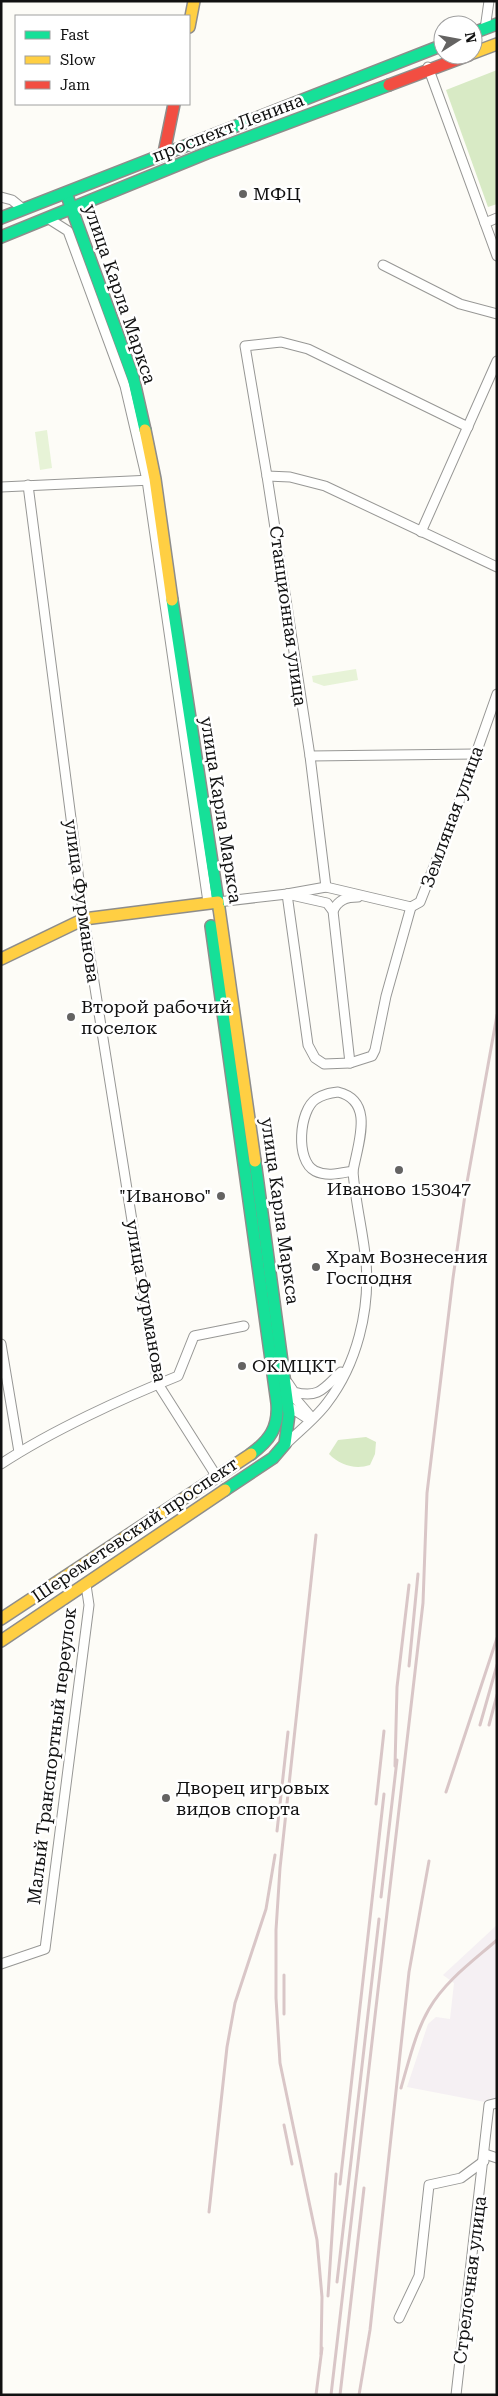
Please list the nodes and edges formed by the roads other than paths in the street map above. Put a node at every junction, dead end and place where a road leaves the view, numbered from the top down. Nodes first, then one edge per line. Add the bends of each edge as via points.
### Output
1 (194, 1) edge
2 (489, 1) edge
3 (190, 22) edge
4 (497, 24) edge
5 (485, 29) junction
6 (493, 46) edge
7 (433, 49) edge
8 (422, 53) junction
9 (444, 65) edge
10 (429, 71) junction
11 (174, 105) edge
12 (164, 153) junction
13 (163, 171) junction
14 (66, 194) junction
15 (1, 197) edge
16 (23, 209) junction
17 (72, 210) junction
18 (1, 218) edge
19 (497, 218) edge
20 (49, 219) junction
21 (485, 222) junction
22 (1, 238) edge
23 (497, 256) edge
24 (383, 265) dead end
25 (497, 314) edge
26 (497, 361) edge
27 (468, 427) junction
28 (268, 476) junction
29 (151, 480) junction
30 (28, 486) junction
31 (1, 487) edge
32 (421, 532) junction
33 (497, 567) edge
34 (497, 694) edge
35 (475, 754) junction
36 (310, 756) junction
37 (326, 887) junction
38 (288, 894) junction
39 (376, 897) junction
40 (213, 902) junction
41 (411, 907) junction
42 (333, 911) junction
43 (84, 919) junction
44 (1, 959) edge
45 (350, 1062) junction
46 (353, 1170) junction
47 (244, 1326) dead end
48 (1, 1344) edge
49 (347, 1367) junction
50 (158, 1384) junction
51 (283, 1387) junction
52 (289, 1407) junction
53 (312, 1418) junction
54 (288, 1429) junction
55 (271, 1437) junction
56 (285, 1444) junction
57 (19, 1452) junction
58 (1, 1464) edge
59 (217, 1477) junction
60 (76, 1570) junction
61 (86, 1585) junction
62 (1, 1619) edge
63 (1, 1642) edge
64 (1, 1964) edge
65 (493, 2104) edge
66 (484, 2158) junction
67 (497, 2158) edge
68 (399, 2318) dead end
69 (456, 2395) edge

1 - 3 main road
2 - 5 street
4 - 5 main road
5 - 6 main road
7 - 8 main road, проспект Ленина
8 - 10 street
8 - 12 main road, проспект Ленина
9 - 10 main road, проспект Ленина
10 - 13 main road, проспект Ленина
10 - 21 street
11 - 12 main road
12 - 13 main road
12 - 14 main road, проспект Ленина
13 - 17 main road, проспект Ленина
14 - 16 main road, проспект Ленина
14 - 17 main road, улица Карла Маркса
15 - 16 street via 12,200
16 - 18 main road, проспект Ленина
17 - 20 main road, проспект Ленина
17 - 29 main road, улица Карла Маркса via 133,377
19 - 21 street
20 - 22 main road, проспект Ленина
20 - 29 street, улица Карла Маркса via 68,231 125,386
21 - 23 street
24 - 25 street via 460,304
26 - 27 street
27 - 28 street, Станционная улица via 308,349 281,342 245,346
27 - 32 street
28 - 32 street via 290,477 325,486
28 - 36 street, Станционная улица
29 - 30 street
29 - 40 main road, улица Карла Маркса
30 - 31 street
30 - 43 street, улица Фурманова
32 - 33 street
34 - 35 street, Земляная улица
35 - 36 street
35 - 41 street, Земляная улица via 420,902
36 - 37 street, Станционная улица
37 - 38 street
37 - 39 street
38 - 40 street
38 - 42 street via 327,903
38 - 45 street via 308,1045 315,1058 324,1064
39 - 41 street
39 - 42 street via 350,897 336,904
40 - 43 main road
40 - 51 main road, улица Карла Маркса
41 - 45 street via 386,996 375,1050 366,1060
42 - 45 street
43 - 44 main road
43 - 50 street, улица Фурманова
46 - 46 street via 363,1121 359,1106 346,1094 326,1094 308,1107 302,1135 305,1162 315,1171 328,1174
46 - 49 street via 366,1260 366,1302 359,1337
47 - 50 street via 194,1336 178,1376
48 - 57 street
49 - 51 street via 323,1391 314,1394
49 - 53 street via 327,1404
50 - 57 street
50 - 59 street, улица Фурманова
51 - 52 main road, улица Карла Маркса
51 - 53 street
51 - 55 main road, улица Карла Маркса via 277,1425
52 - 53 street
52 - 54 main road, улица Карла Маркса
53 - 54 street
53 - 56 street
54 - 55 street
54 - 56 main road, улица Карла Маркса
55 - 59 main road, Шереметевский проспект
56 - 61 main road, Шереметевский проспект via 273,1458
57 - 58 street
59 - 60 main road, Шереметевский проспект
60 - 61 main road, Малый Транспортный переулок
60 - 62 main road, Шереметевский проспект
61 - 63 main road, Шереметевский проспект
61 - 64 street, Малый Транспортный переулок via 89,1605 45,1949
65 - 66 street, Стрелочная улица
66 - 67 street
66 - 68 street via 461,2178 429,2185 419,2276
66 - 69 street, Стрелочная улица

